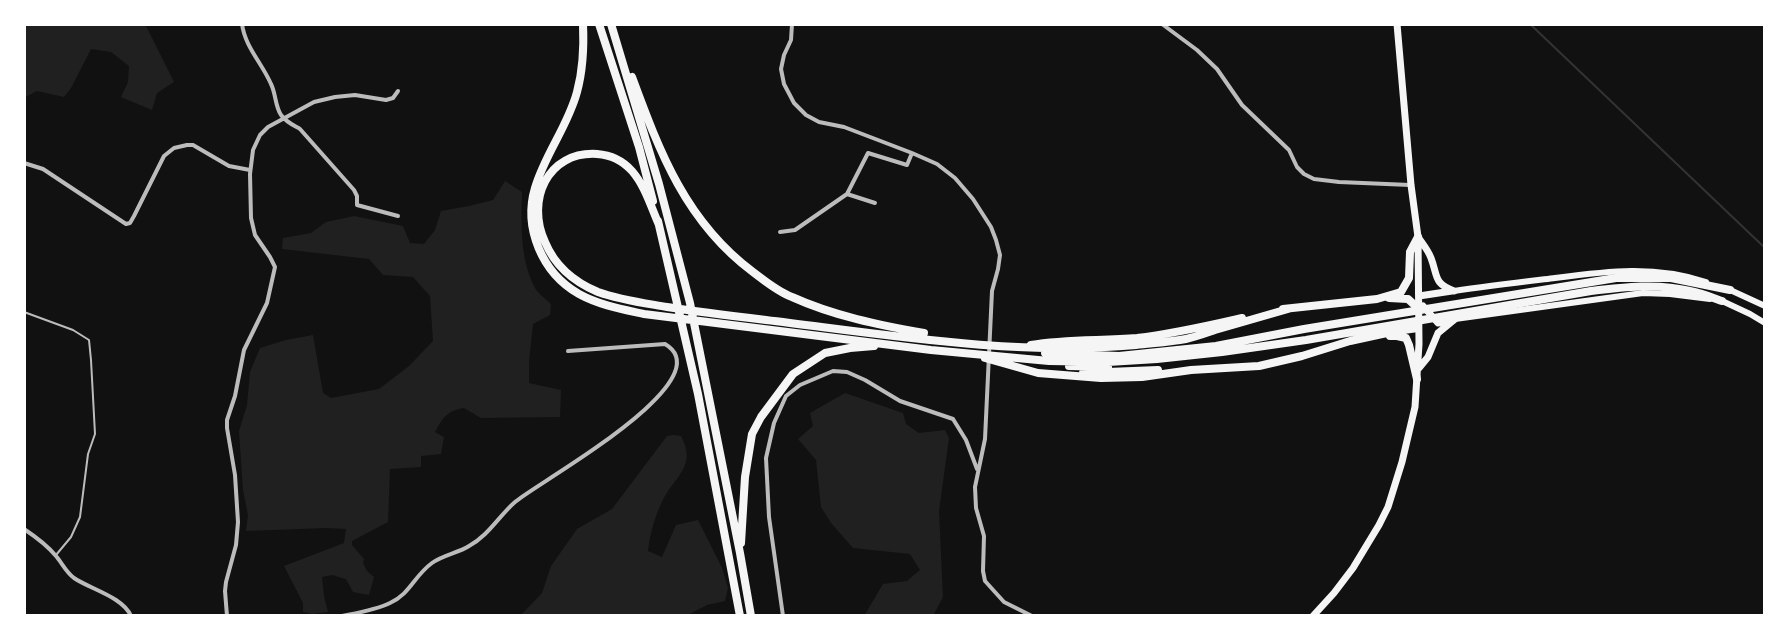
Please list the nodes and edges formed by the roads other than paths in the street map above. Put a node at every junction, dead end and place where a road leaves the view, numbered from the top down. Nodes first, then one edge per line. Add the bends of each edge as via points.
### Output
1 (242, 24) edge
2 (583, 24) edge
3 (599, 24) edge
4 (612, 24) edge
5 (792, 24) edge
6 (1162, 24) edge
7 (1397, 24) edge
8 (398, 91) dead end
9 (283, 118) junction
10 (912, 153) junction
11 (24, 163) edge
12 (250, 170) junction
13 (1411, 184) junction
14 (847, 194) junction
15 (875, 204) dead end
16 (398, 216) dead end
17 (659, 225) junction
18 (780, 232) dead end
19 (1418, 237) junction
20 (1730, 290) junction
21 (1454, 291) junction
22 (1377, 299) junction
23 (1722, 301) junction
24 (1419, 302) junction
25 (1763, 305) edge
26 (1288, 309) junction
27 (24, 312) edge
28 (1455, 319) junction
29 (1765, 323) edge
30 (1418, 328) junction
31 (1286, 332) junction
32 (1350, 341) junction
33 (978, 344) junction
34 (1018, 347) junction
35 (1046, 349) junction
36 (931, 350) junction
37 (568, 351) dead end
38 (969, 353) junction
39 (1419, 368) junction
40 (1417, 379) junction
41 (978, 471) junction
42 (24, 529) edge
43 (740, 554) junction
44 (56, 555) junction
45 (131, 616) edge
46 (227, 616) edge
47 (342, 616) edge
48 (740, 616) edge
49 (751, 616) edge
50 (783, 616) edge
51 (1032, 616) edge
52 (1313, 616) edge

1 - 9 street
2 - 36 highway via 577,92 538,181 532,208 535,240 562,281 597,302 644,314
3 - 17 highway via 639,147
4 - 33 highway via 664,160 678,186 709,230 745,266 789,297 834,313
4 - 43 highway via 690,303
5 - 10 street via 781,69 784,84 798,108 819,122
6 - 13 street via 1217,69 1242,105 1289,150 1304,174 1339,182
7 - 13 main road
8 - 9 street via 386,100 355,95 324,99
9 - 12 street via 260,135
9 - 16 street via 300,129 354,190 357,205
10 - 14 street via 907,165 868,153
10 - 41 street via 937,164 955,178 991,227 1000,255 992,291 985,439
11 - 12 street via 43,169 126,224 134,216 164,156 174,148 193,145 229,166
12 - 46 street via 249,201 255,235 275,267 267,303 244,350 227,420 238,522 226,582
13 - 19 main road
14 - 15 street
14 - 18 street via 795,230
17 - 33 highway via 633,172 604,155 583,154 561,162 551,171 540,194 539,222 548,250 566,273 597,292 703,312
17 - 48 highway via 685,333
19 - 21 main road via 1431,258 1438,282
19 - 22 highway via 1410,252 1409,278 1401,292
19 - 24 main road
20 - 21 main road via 1686,275 1608,271
20 - 25 main road
20 - 31 highway via 1671,278 1616,278
21 - 24 main road
22 - 24 highway via 1408,298
22 - 26 highway
23 - 28 main road via 1643,293
23 - 29 main road
23 - 38 highway via 1688,290 1627,287 1306,340 1157,359 1049,361
24 - 28 main road via 1438,323
24 - 30 main road
26 - 34 highway via 1175,333
26 - 35 highway via 1186,339
27 - 44 lane via 89,340 95,434 88,454 80,518
28 - 39 main road via 1438,333
30 - 32 highway
30 - 39 main road
31 - 34 highway via 1216,346 1119,356 1046,353
31 - 35 highway via 1138,350
32 - 38 highway via 1259,366 1142,377 1038,373
32 - 40 highway via 1406,338
33 - 34 highway
34 - 35 highway
36 - 38 highway
36 - 43 highway via 850,348 825,353 793,374 752,434
37 - 47 street via 665,344 675,355 674,376 662,395 613,437 515,502 477,541 435,561 389,604
39 - 40 main road
40 - 52 main road via 1412,418 1388,507 1366,548
41 - 50 street via 966,440 952,419 900,401 847,372 833,371 800,385 786,396 774,423 766,458 769,517
41 - 51 street via 975,496 984,536 986,581 1004,602
42 - 44 street
43 - 49 highway
44 - 45 street via 70,576 112,597

